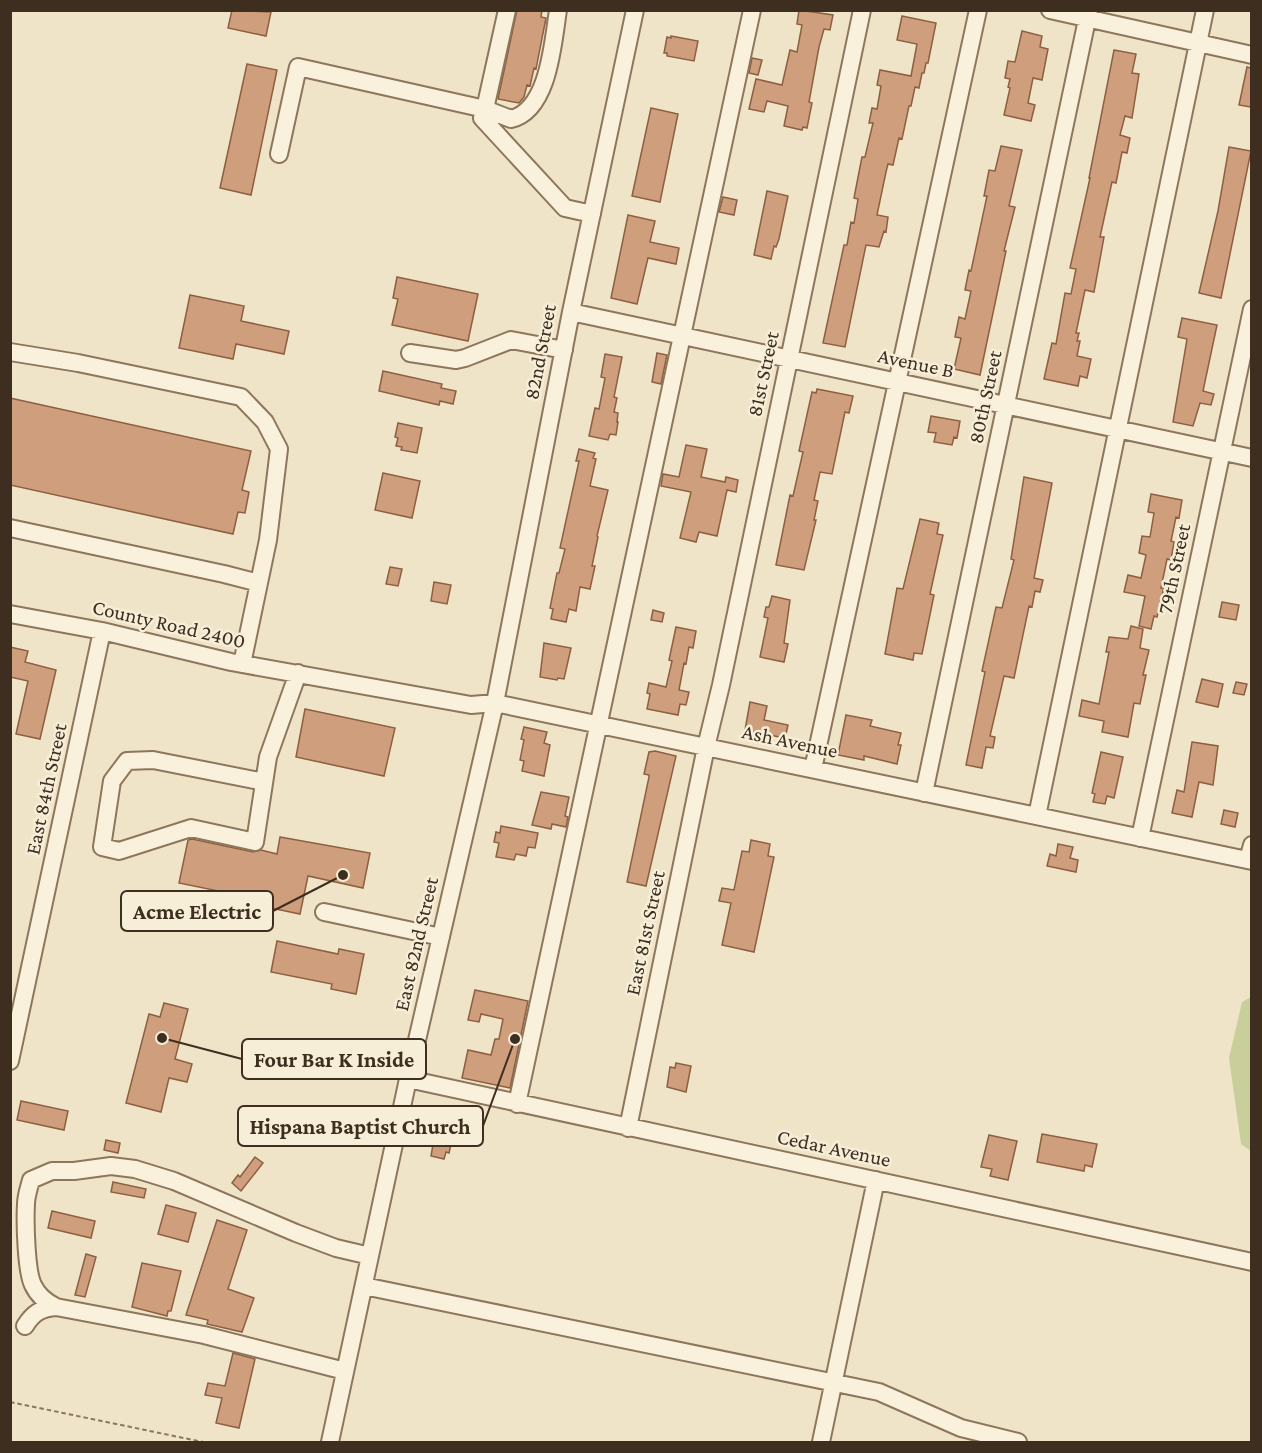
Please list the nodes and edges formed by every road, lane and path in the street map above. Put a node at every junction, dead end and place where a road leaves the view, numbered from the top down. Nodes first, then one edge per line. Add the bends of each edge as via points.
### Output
1 (507, 10) edge
2 (558, 10) edge
3 (634, 10) edge
4 (752, 10) edge
5 (862, 10) edge
6 (978, 10) edge
7 (1050, 10) edge
8 (1205, 10) edge
9 (1088, 15) edge
10 (1198, 43) junction
11 (1251, 55) edge
12 (485, 109) junction
13 (279, 154) dead end
14 (592, 214) junction
15 (1251, 309) edge
16 (571, 312) junction
17 (682, 336) junction
18 (564, 350) junction
19 (10, 352) edge
20 (410, 353) dead end
21 (789, 359) junction
22 (898, 382) junction
23 (1006, 406) junction
24 (1118, 429) junction
25 (1222, 452) junction
26 (1251, 458) edge
27 (10, 528) edge
28 (259, 583) junction
29 (10, 614) edge
30 (102, 631) junction
31 (242, 664) junction
32 (298, 673) junction
33 (318, 677) joint
34 (495, 703) junction
35 (599, 724) junction
36 (706, 747) junction
37 (813, 769) junction
38 (264, 782) junction
39 (924, 793) junction
40 (1037, 816) junction
41 (1140, 838) junction
42 (1250, 856) edge
43 (324, 912) dead end
44 (441, 937) junction
45 (10, 1061) edge
46 (408, 1079) junction
47 (517, 1104) junction
48 (628, 1128) junction
49 (876, 1180) junction
50 (370, 1256) junction
51 (1251, 1262) edge
52 (364, 1286) junction
53 (56, 1307) junction
54 (25, 1326) dead end
55 (345, 1371) junction
56 (834, 1381) junction
57 (10, 1402) edge
58 (203, 1443) edge
59 (330, 1443) edge
60 (821, 1443) edge
61 (1018, 1443) edge

1 - 12 street
2 - 12 street via 539,97 527,111 511,119
3 - 14 street, 82nd Street
4 - 17 street
5 - 21 street, 81st Street
6 - 22 street
7 - 9 street
8 - 10 street
9 - 10 street
9 - 23 street, 80th Street
10 - 11 street
10 - 24 street
12 - 13 street via 298,67
12 - 14 street via 482,118 565,208
14 - 16 street, 82nd Street
15 - 25 street, 79th Street
16 - 17 street, Avenue B
16 - 18 street, 82nd Street
17 - 21 street, Avenue B
17 - 35 street
18 - 20 street via 511,340 456,360
18 - 34 street, 82nd Street
19 - 28 street via 241,397 265,422 279,449
21 - 22 street, Avenue B
21 - 36 street, 81st Street
22 - 23 street, Avenue B
22 - 37 street
23 - 24 street, Avenue B
23 - 39 street, 80th Street
24 - 25 street, Avenue B
24 - 40 street
25 - 26 street, Avenue B
25 - 41 street, 79th Street
27 - 28 street
28 - 31 street
29 - 30 street, County Road 2400
30 - 31 street, County Road 2400
30 - 45 street, East 84th Street
31 - 32 street, County Road 2400
32 - 33 street, County Road 2400
32 - 38 street via 268,757
33 - 34 street, Ash Avenue via 471,705
34 - 35 street, Ash Avenue
34 - 44 street, East 82nd Street
35 - 36 street, Ash Avenue
35 - 47 street
36 - 37 street, Ash Avenue
36 - 48 street, East 81st Street
37 - 39 street, Ash Avenue
38 - 38 street via 255,842 191,828 119,851 102,847 112,782 127,761 153,760
39 - 40 street, Ash Avenue
40 - 41 street, Ash Avenue
41 - 42 street, Ash Avenue
43 - 44 street
44 - 46 street, East 82nd Street
46 - 47 street, Cedar Avenue
46 - 50 street, East 82nd Street
47 - 48 street, Cedar Avenue
48 - 49 street, Cedar Avenue
49 - 51 street, Cedar Avenue
49 - 56 street
50 - 52 street, East 82nd Street
50 - 53 street via 316,1240 174,1181 135,1169 111,1166 52,1171 31,1180 26,1201 32,1284 41,1298
52 - 55 street, East 82nd Street
52 - 56 street
53 - 54 street via 38,1311
53 - 55 street via 204,1335
55 - 59 street, East 82nd Street
56 - 60 street
56 - 61 street via 879,1392 961,1428
57 - 58 path

